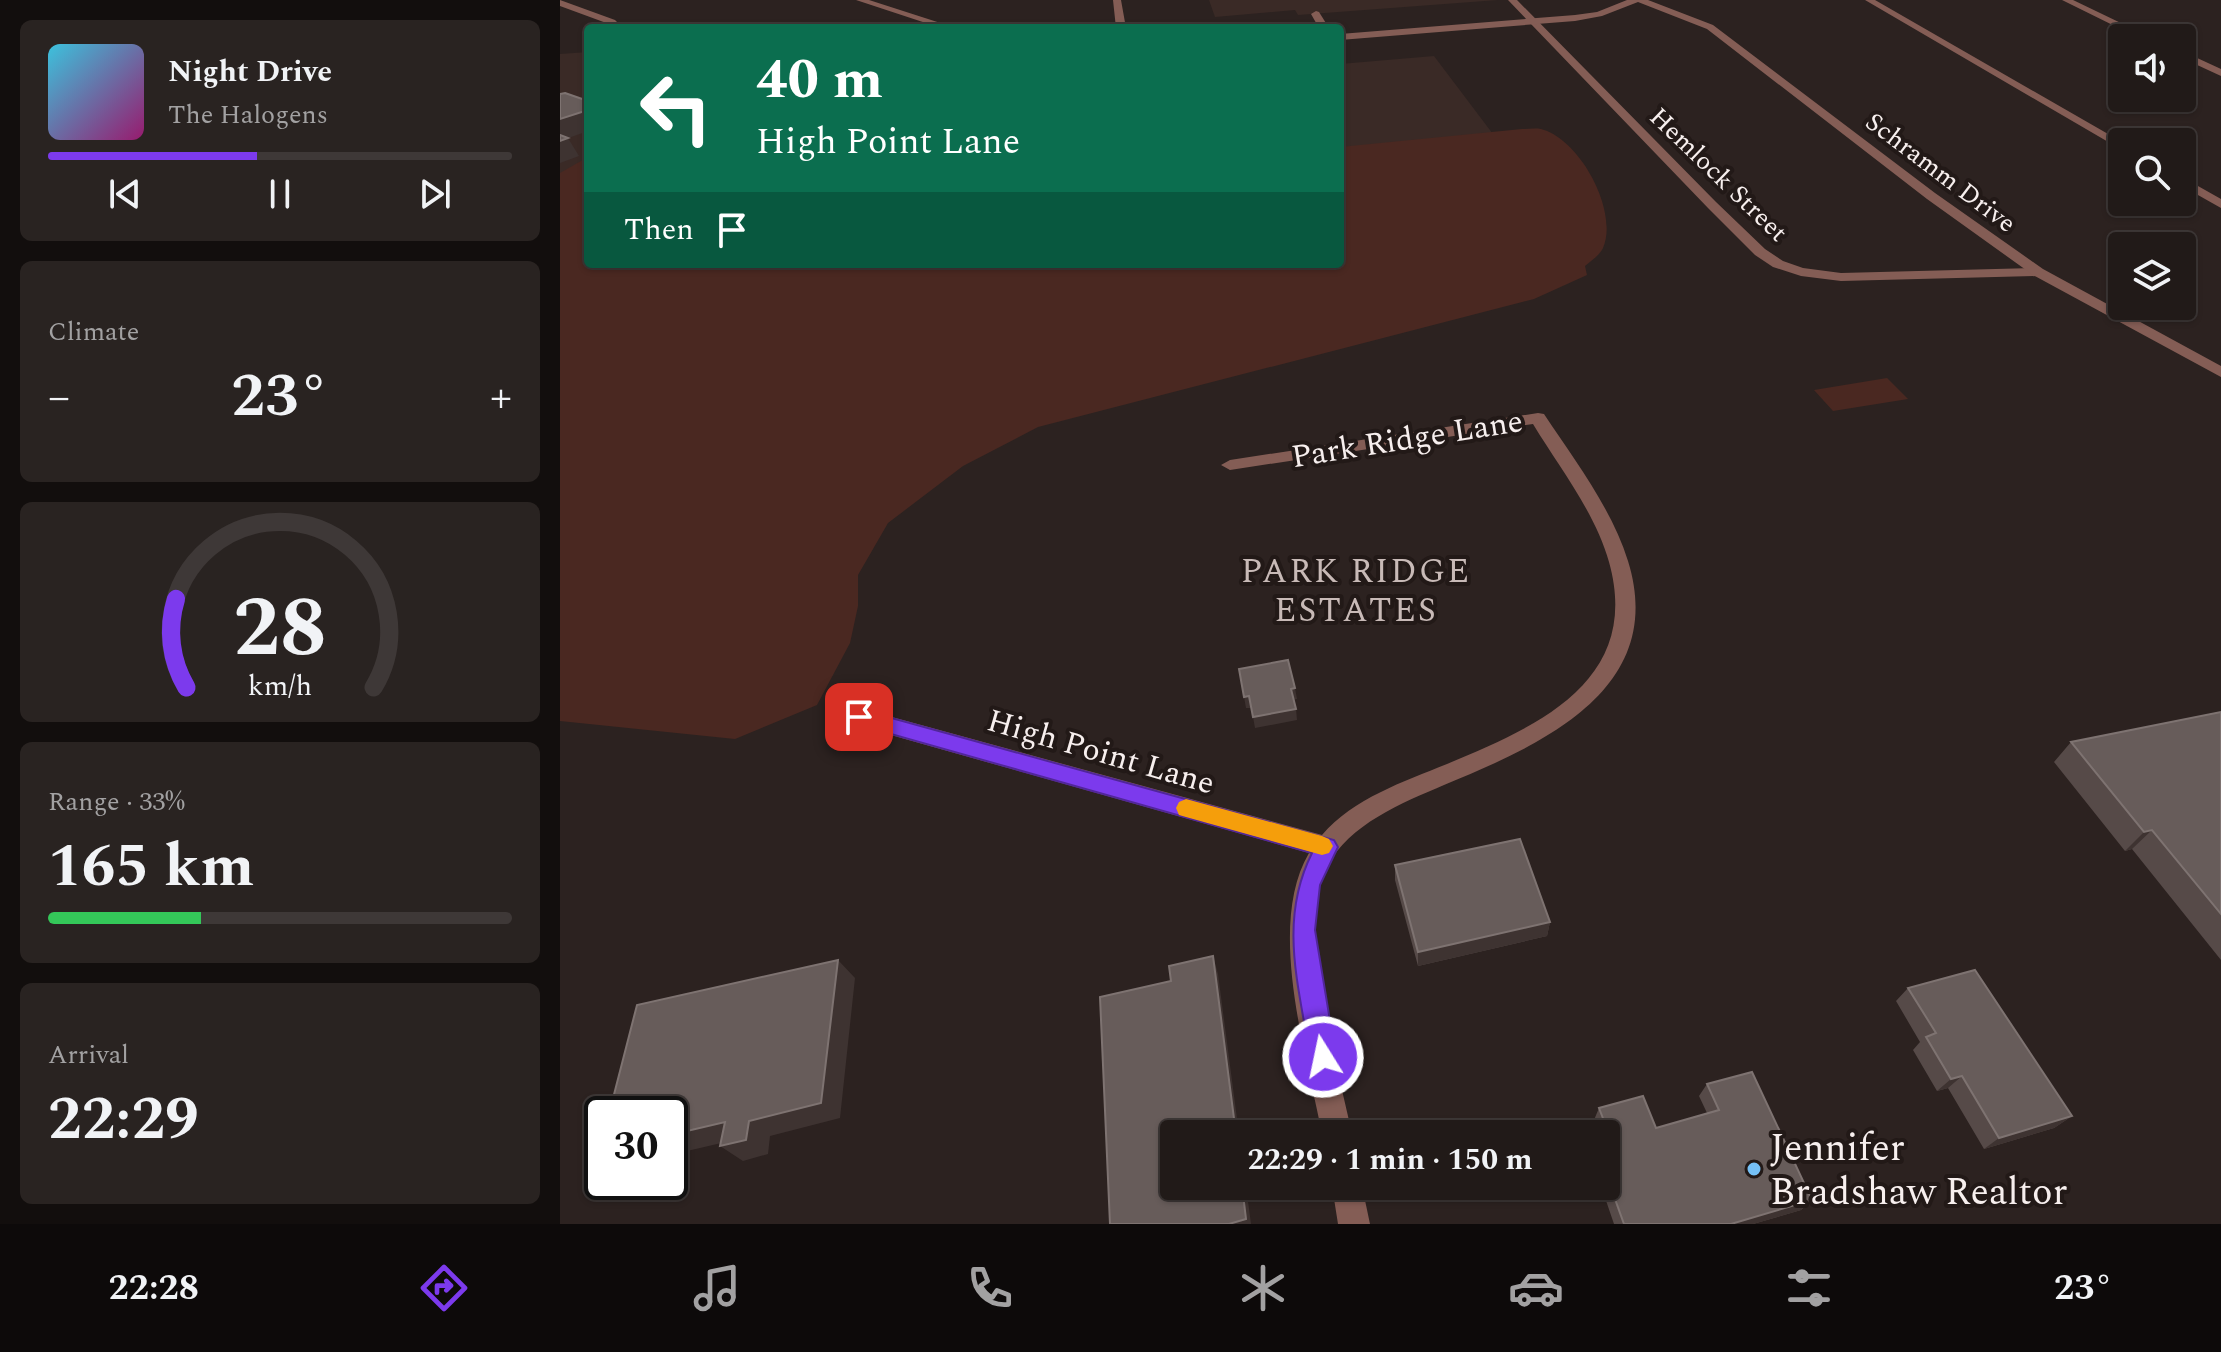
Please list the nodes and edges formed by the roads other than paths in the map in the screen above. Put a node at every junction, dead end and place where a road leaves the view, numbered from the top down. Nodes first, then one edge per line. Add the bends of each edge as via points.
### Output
1 (860, 0) edge
2 (1117, 0) edge
3 (1512, 0) edge
4 (1637, 0) edge
5 (1869, 0) edge
6 (2066, 0) edge
7 (560, 3) edge
8 (1316, 14) dead end
9 (1533, 21) junction
10 (612, 22) dead end
11 (938, 24) edge
12 (1120, 24) edge
13 (1322, 24) edge
14 (2117, 24) edge
15 (1344, 37) edge
16 (2196, 61) edge
17 (2221, 73) edge
18 (2108, 139) edge
19 (2196, 189) edge
20 (2221, 204) edge
21 (1788, 268) junction
22 (2038, 272) junction
23 (1775, 280) dead end
24 (2221, 372) edge
25 (1230, 465) dead end
26 (859, 717) dead end
27 (1327, 847) junction
28 (1335, 1120) edge
29 (1350, 1200) edge
30 (1354, 1224) edge

1 - 11 street
2 - 12 street
3 - 9 street, Hemlock Street
4 - 9 street via 1592,15
4 - 22 street, Schramm Drive via 1710,27
5 - 18 street
6 - 14 street
7 - 10 street
8 - 13 street
9 - 15 street
9 - 21 street, Hemlock Street via 1760,252
16 - 17 street
19 - 20 street
21 - 22 street, Hemlock Street via 1841,277
21 - 23 street
22 - 24 street, Schramm Drive
25 - 27 street, Park Ridge Lane via 1538,418 1612,544 1625,583 1628,619 1619,647 1575,707 1536,735 1377,806
26 - 27 street, High Point Lane
27 - 28 street, Park Ridge Lane via 1308,884 1303,930
29 - 30 street

